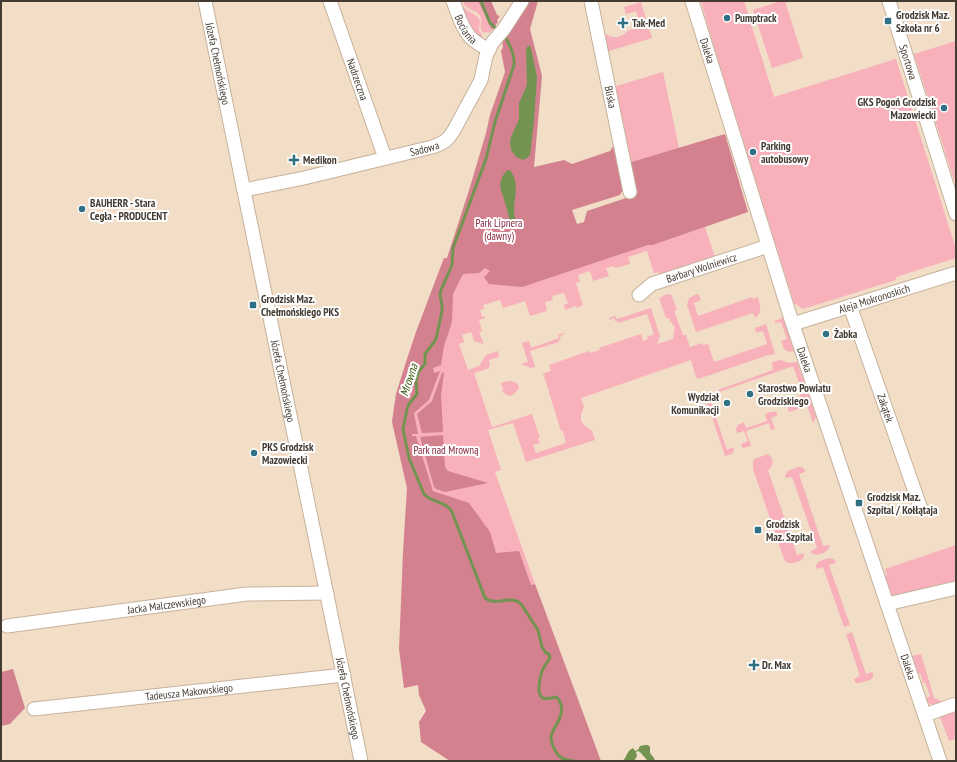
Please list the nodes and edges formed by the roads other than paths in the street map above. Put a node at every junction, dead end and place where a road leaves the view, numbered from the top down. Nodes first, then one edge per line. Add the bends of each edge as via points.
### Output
1 (205, 1) edge
2 (330, 1) edge
3 (453, 1) edge
4 (522, 1) edge
5 (591, 1) edge
6 (692, 1) edge
7 (889, 1) edge
8 (489, 50) junction
9 (386, 158) junction
10 (244, 190) junction
11 (630, 192) dead end
12 (956, 214) edge
13 (768, 246) junction
14 (956, 273) edge
15 (639, 295) dead end
16 (850, 306) junction
17 (793, 324) junction
18 (921, 509) dead end
19 (956, 588) edge
20 (327, 593) junction
21 (887, 604) junction
22 (7, 626) dead end
23 (344, 675) junction
24 (956, 704) edge
25 (34, 709) dead end
26 (925, 714) junction
27 (361, 761) edge
28 (940, 761) edge

1 - 10 street, Józefa Chełmońskiego
2 - 9 street, Nadrzeczna
3 - 8 street, Bociania via 460,21 468,33
4 - 8 street, Sadowa
5 - 11 street, Bliska
6 - 13 street, Daleka
7 - 12 street, Sportowa
8 - 9 street, Sadowa via 481,80 450,137 432,147
9 - 10 street, Sadowa
10 - 20 street, Józefa Chełmońskiego
13 - 15 street, Barbary Wolniewicz via 652,284
13 - 17 street, Daleka
14 - 16 street, Aleja Mokronoskich
16 - 17 street, Aleja Mokronoskich
16 - 18 street, Zakątek
17 - 21 street, Daleka
19 - 21 street
20 - 22 street, Jacka Malczewskiego via 247,594
20 - 23 street, Józefa Chełmońskiego
21 - 26 street, Daleka
23 - 25 street, Tadeusza Makowskiego
23 - 27 street, Józefa Chełmońskiego
24 - 26 street
26 - 28 street, Daleka

